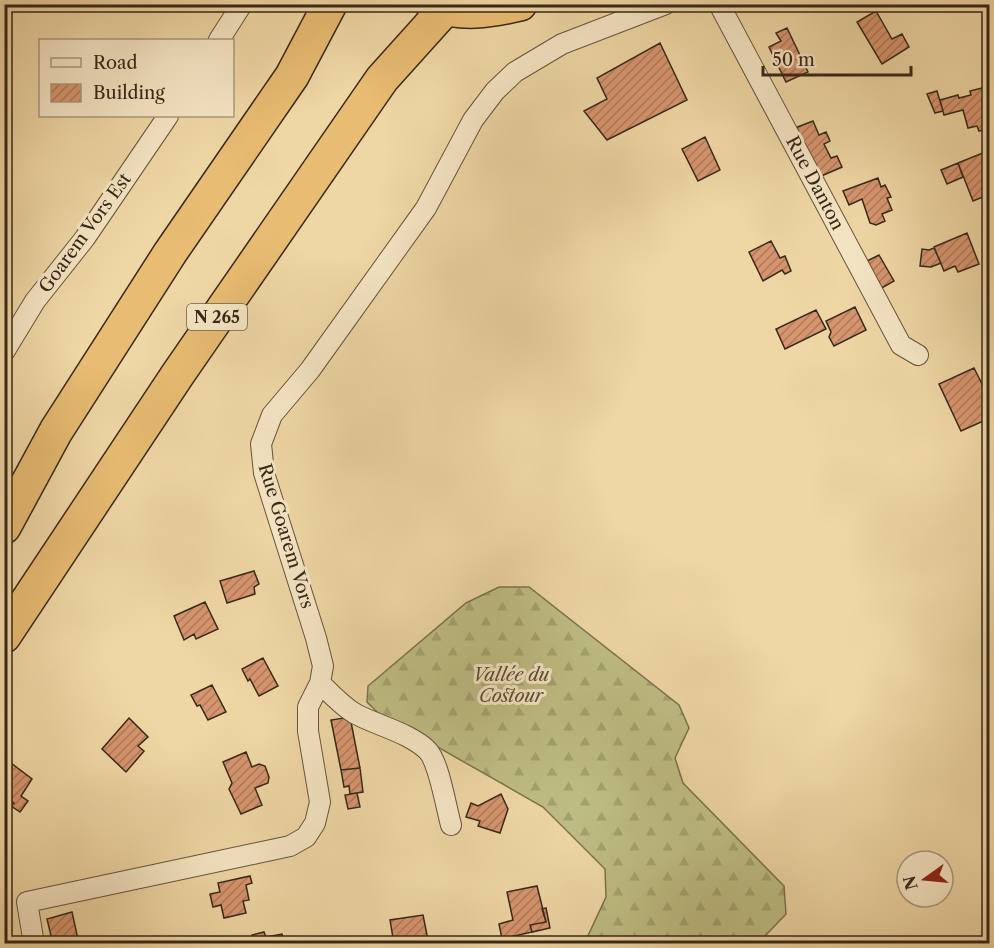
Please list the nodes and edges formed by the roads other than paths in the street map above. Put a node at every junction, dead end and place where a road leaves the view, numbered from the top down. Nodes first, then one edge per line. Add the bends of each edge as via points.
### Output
1 (243, 4) edge
2 (330, 4) edge
3 (520, 4) edge
4 (666, 4) edge
5 (719, 4) edge
6 (438, 7) edge
7 (220, 39) edge
8 (167, 117) edge
9 (4, 351) edge
10 (918, 355) dead end
11 (4, 526) edge
12 (4, 636) edge
13 (320, 682) junction
14 (451, 825) dead end
15 (34, 944) edge

1 - 7 street
2 - 11 highway via 292,76 170,253 56,431
3 - 6 highway via 483,12
4 - 13 street, Rue Goarem Vors via 562,44 515,72 495,90 473,120 426,208 310,370 272,415 261,444 264,473 316,638 323,666
5 - 10 street, Rue Danton via 901,345
6 - 12 highway, N 265 via 375,89 178,374
8 - 9 street, Goarem Vors Est via 85,238 34,301
13 - 14 street via 354,713 428,751
13 - 15 street, Rue Goarem Vors via 308,707 308,731 320,802 315,823 306,837 290,846 27,902

